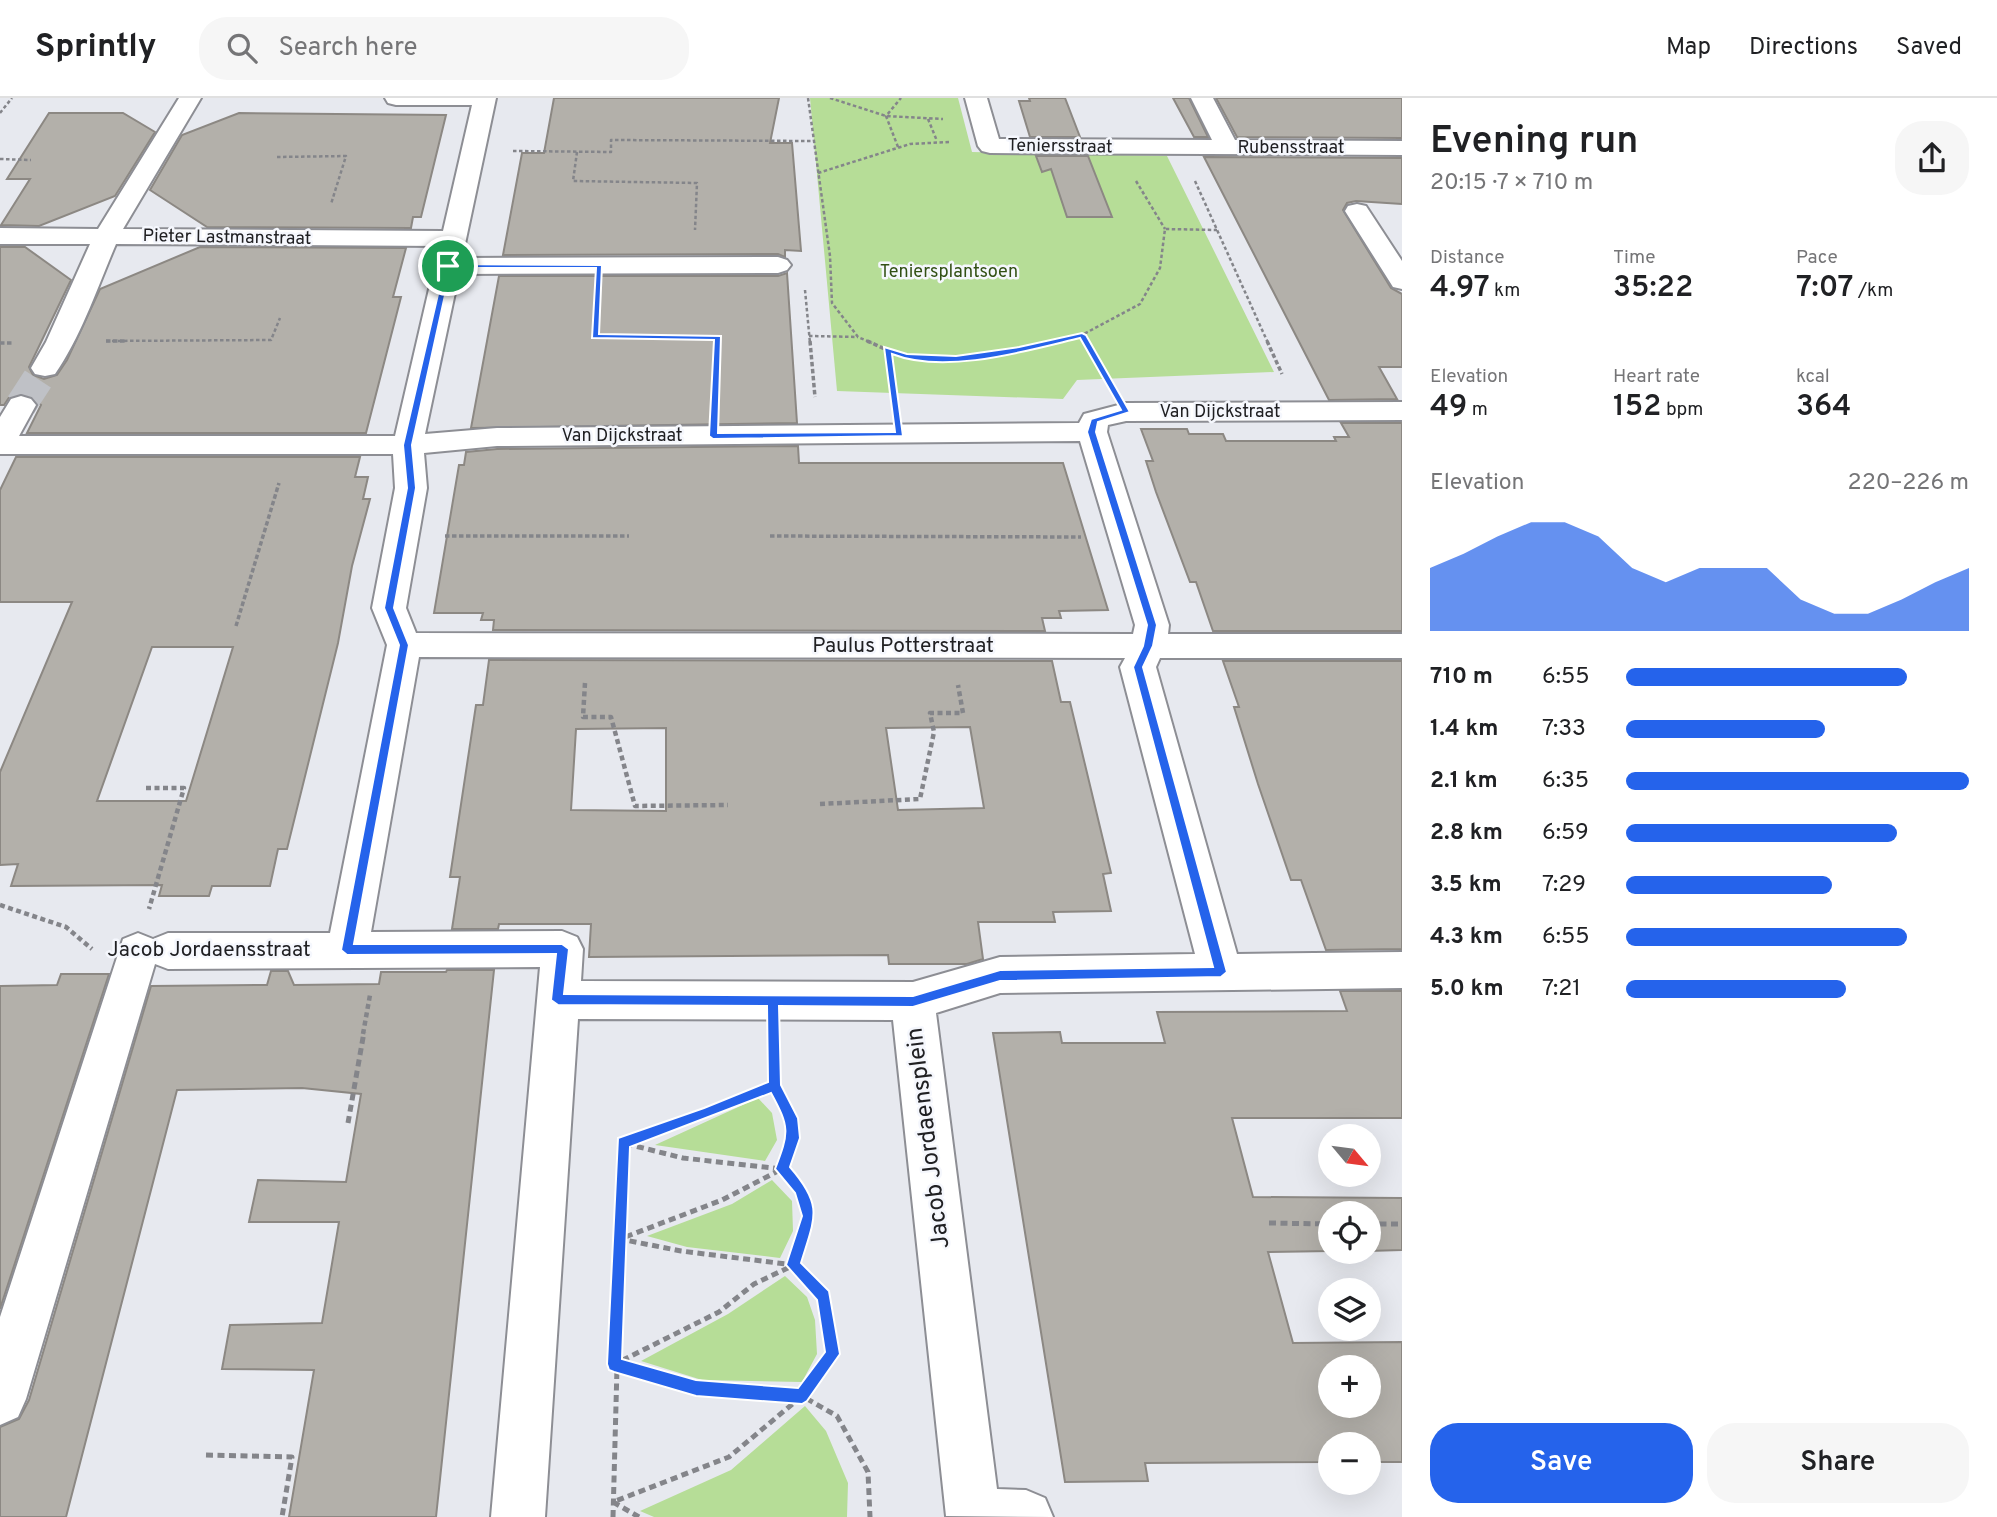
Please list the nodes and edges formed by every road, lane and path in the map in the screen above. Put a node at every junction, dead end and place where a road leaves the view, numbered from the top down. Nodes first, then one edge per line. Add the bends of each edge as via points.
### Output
1 (12, 98) edge
2 (190, 98) edge
3 (396, 98) edge
4 (485, 98) edge
5 (808, 98) edge
6 (830, 98) edge
7 (901, 98) edge
8 (1202, 98) edge
9 (979, 108) edge
10 (0, 114) edge
11 (886, 116) junction
12 (928, 118) junction
13 (814, 141) junction
14 (898, 147) junction
15 (1122, 148) junction
16 (1180, 148) junction
17 (1227, 148) junction
18 (1402, 148) edge
19 (474, 151) junction
20 (577, 152) junction
21 (277, 157) dead end
22 (0, 159) edge
23 (31, 159) dead end
24 (818, 173) junction
25 (1357, 211) dead end
26 (1165, 229) junction
27 (1217, 230) junction
28 (107, 235) junction
29 (0, 236) edge
30 (320, 239) junction
31 (454, 239) junction
32 (694, 265) junction
33 (778, 265) dead end
34 (448, 266) junction
35 (600, 266) junction
36 (1402, 281) edge
37 (805, 286) dead end
38 (280, 318) dead end
39 (1082, 335) junction
40 (809, 336) junction
41 (858, 337) junction
42 (60, 342) junction
43 (0, 343) edge
44 (887, 349) junction
45 (45, 368) tunnel mouth
46 (21, 405) tunnel mouth
47 (1299, 411) junction
48 (1402, 411) edge
49 (1126, 412) junction
50 (1092, 432) junction
51 (900, 435) junction
52 (713, 436) junction
53 (818, 436) junction
54 (0, 445) edge
55 (290, 445) junction
56 (408, 445) junction
57 (403, 536) junction
58 (629, 536) dead end
59 (770, 536) dead end
60 (1124, 537) junction
61 (236, 626) dead end
62 (404, 645) junction
63 (587, 646) junction
64 (950, 646) junction
65 (1148, 646) junction
66 (1402, 646) edge
67 (146, 788) dead end
68 (820, 804) dead end
69 (728, 805) dead end
70 (0, 905) edge
71 (362, 949) junction
72 (153, 951) junction
73 (1402, 970) edge
74 (1221, 972) junction
75 (558, 1000) junction
76 (773, 1001) junction
77 (913, 1001) junction
78 (774, 1086) junction
79 (348, 1123) dead end
80 (623, 1143) junction
81 (782, 1169) junction
82 (1269, 1223) dead end
83 (1318, 1224) edge
84 (1381, 1224) edge
85 (1402, 1224) edge
86 (620, 1239) junction
87 (793, 1265) junction
88 (614, 1364) junction
89 (802, 1396) junction
90 (0, 1399) edge
91 (206, 1455) dead end
92 (613, 1502) junction
93 (282, 1517) edge
94 (518, 1517) edge
95 (613, 1517) edge
96 (639, 1517) edge
97 (870, 1517) edge
98 (973, 1517) edge
99 (1026, 1517) edge

1 - 10 path
2 - 28 street
3 - 4 street
4 - 19 street
5 - 13 path
6 - 11 path
7 - 11 path
8 - 17 street
9 - 12 path
9 - 15 street, Teniersstraat via 990,146
11 - 12 path
11 - 14 path
12 - 14 path via 937,141
13 - 20 path via 611,140 611,152
13 - 24 path
14 - 24 path
15 - 16 street, Teniersstraat
15 - 26 path via 1137,185
16 - 17 street, Rubensstraat
16 - 27 path
17 - 18 street, Rubensstraat
19 - 20 path
19 - 31 street
20 - 32 path via 573,181 697,183
21 - 30 path via 345,156
22 - 23 path
24 - 41 path via 832,303
25 - 36 street
26 - 27 path
26 - 39 path via 1160,268 1140,304
27 - 47 path
28 - 29 street, Pieter Lastmanstraat
28 - 30 street, Pieter Lastmanstraat
28 - 42 street
30 - 31 street, Pieter Lastmanstraat
31 - 34 street
32 - 33 street
32 - 35 street
34 - 35 street
34 - 56 street
35 - 52 path via 594,336 718,338
37 - 40 path
38 - 42 path via 271,340
39 - 44 path via 956,359 906,356
39 - 49 path
40 - 41 path
40 - 53 path
41 - 44 path
42 - 43 path
42 - 45 street
44 - 51 path
46 - 54 street
47 - 48 street, Van Dijckstraat
47 - 49 street, Van Dijckstraat
49 - 50 street, Van Dijckstraat via 1094,420
50 - 51 street, Van Dijckstraat
50 - 60 street
51 - 53 street, Van Dijckstraat
52 - 53 street, Van Dijckstraat
52 - 56 street, Van Dijckstraat via 497,437
54 - 55 street, Van Dijckstraat
55 - 56 street, Van Dijckstraat
55 - 61 path
56 - 57 street via 411,488
57 - 58 path
57 - 62 street via 389,608
59 - 60 path
60 - 65 street via 1152,625
62 - 63 street, Paulus Potterstraat
62 - 71 street
63 - 64 street, Paulus Potterstraat
63 - 69 path via 583,717 611,717 635,806
64 - 65 street, Paulus Potterstraat
64 - 68 path via 963,713 930,713 934,732 920,799
65 - 66 street, Paulus Potterstraat
65 - 74 street via 1138,667
67 - 72 path via 184,788
70 - 72 path, Jacob Jordaensstraat via 66,927 94,951
71 - 72 street, Jacob Jordaensstraat
71 - 75 street, Jacob Jordaensstraat via 562,949
71 - 79 path
72 - 90 street
73 - 74 street
74 - 77 street via 1000,975
75 - 76 street, Jacob Jordaensplein
75 - 94 street
76 - 77 street, Jacob Jordaensplein
76 - 78 path
77 - 98 street, Jacob Jordaensplein
78 - 80 path
78 - 81 path via 791,1118 793,1138
80 - 81 path via 683,1158
80 - 86 path
81 - 86 path via 722,1200
81 - 87 path via 800,1190 809,1216
82 - 83 path
84 - 85 path
86 - 87 path
86 - 88 path
87 - 88 path via 754,1284 719,1312
87 - 89 path via 824,1297 832,1354
88 - 89 path via 696,1388
88 - 92 path
89 - 92 path via 729,1457
89 - 97 path via 837,1416 868,1472
91 - 93 path via 292,1457
92 - 95 path
92 - 96 path
98 - 99 street

